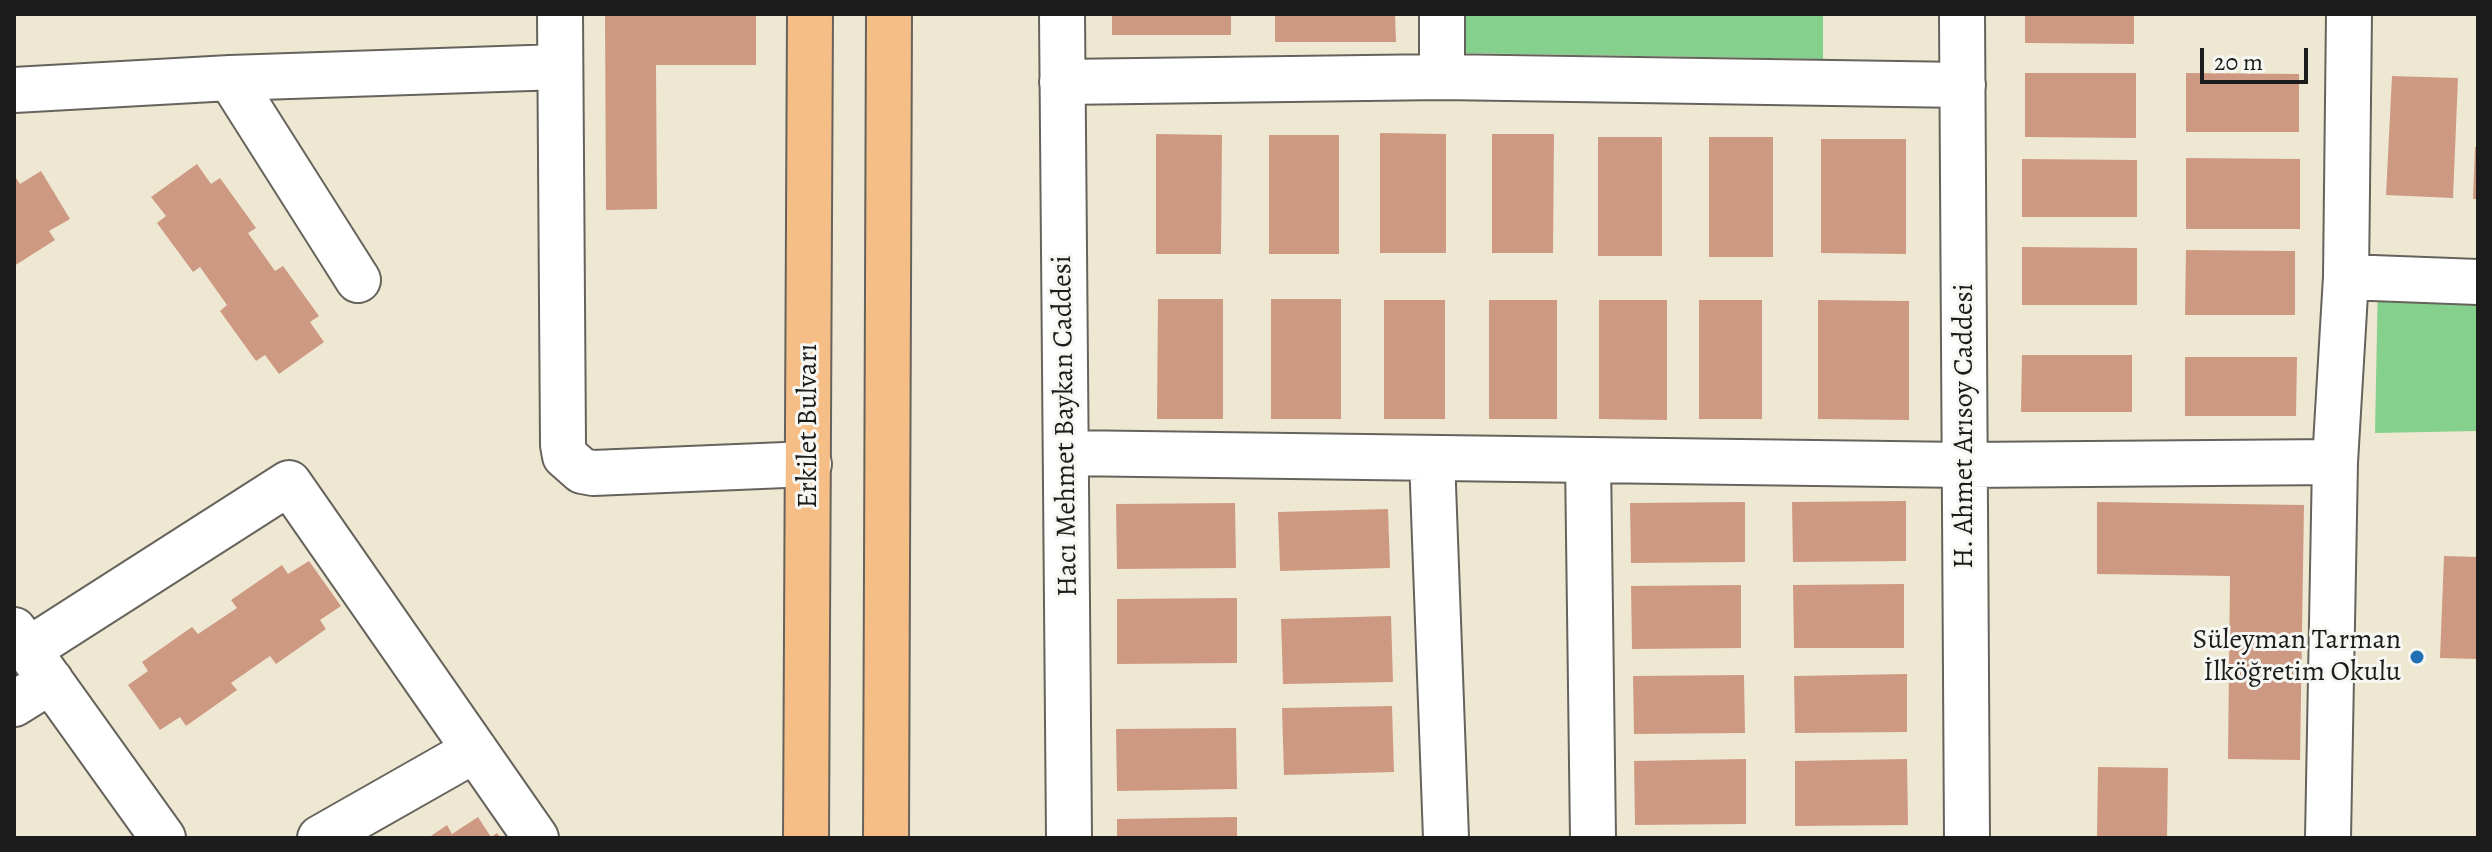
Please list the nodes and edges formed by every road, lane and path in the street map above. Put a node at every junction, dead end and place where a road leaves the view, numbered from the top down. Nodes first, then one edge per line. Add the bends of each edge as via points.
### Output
1 (560, 14) edge
2 (810, 14) edge
3 (889, 14) edge
4 (1062, 14) edge
5 (1442, 14) edge
6 (1962, 14) edge
7 (2349, 14) edge
8 (560, 67) junction
9 (1442, 77) junction
10 (230, 78) junction
11 (1062, 82) junction
12 (1963, 85) junction
13 (14, 90) edge
14 (2346, 277) junction
15 (358, 280) dead end
16 (2478, 282) edge
17 (1066, 453) junction
18 (1432, 458) junction
19 (1588, 460) junction
20 (2335, 462) junction
21 (809, 464) junction
22 (1965, 465) junction
23 (31, 654) edge
24 (14, 704) edge
25 (475, 750) junction
26 (163, 838) edge
27 (320, 838) edge
28 (536, 838) edge
29 (806, 838) edge
30 (886, 838) edge
31 (1069, 838) edge
32 (1446, 838) edge
33 (1593, 838) edge
34 (1967, 838) edge
35 (2328, 838) edge

1 - 8 street
2 - 21 main road, Erkilet Bulvarı
3 - 30 main road
4 - 11 street, Hacı Mehmet Baykan Caddesi
5 - 9 street
6 - 12 street, H. Ahmet Arısoy Caddesi
7 - 14 street
8 - 10 street
8 - 21 street via 565,456 593,473
9 - 11 street
9 - 12 street
10 - 13 street
10 - 15 street
11 - 17 street, Hacı Mehmet Baykan Caddesi
12 - 22 street, H. Ahmet Arısoy Caddesi
14 - 16 street
14 - 20 street
17 - 18 street
17 - 31 street, Hacı Mehmet Baykan Caddesi
18 - 19 street
18 - 32 street
19 - 22 street
19 - 33 street
20 - 22 street
20 - 35 street
21 - 29 main road, Erkilet Bulvarı
22 - 34 street, H. Ahmet Arısoy Caddesi
23 - 24 street
23 - 25 street via 289,483
23 - 26 street
25 - 27 street
25 - 28 street

